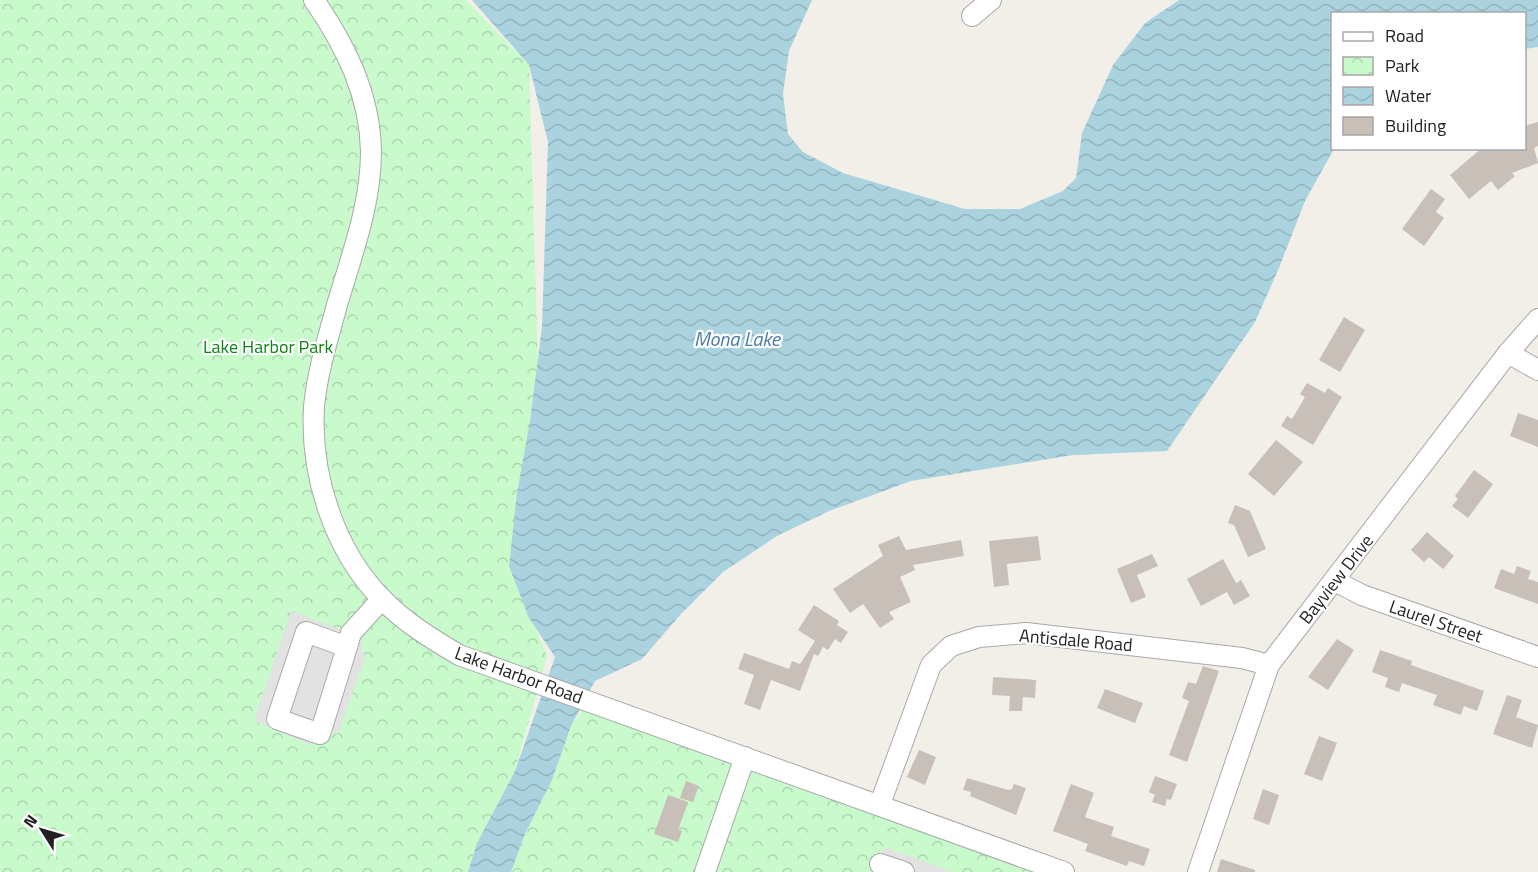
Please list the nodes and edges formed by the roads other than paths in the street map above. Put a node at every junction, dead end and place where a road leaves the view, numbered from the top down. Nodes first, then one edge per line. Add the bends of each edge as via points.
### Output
1 (314, 0) edge
2 (991, 0) edge
3 (972, 16) dead end
4 (1538, 320) edge
5 (1508, 353) junction
6 (1538, 370) edge
7 (1335, 581) junction
8 (381, 599) junction
9 (346, 647) junction
10 (1538, 657) edge
11 (1269, 665) junction
12 (745, 758) junction
13 (880, 804) junction
14 (880, 864) dead end
15 (1019, 865) edge
16 (705, 872) edge
17 (904, 872) edge
18 (1064, 872) edge
19 (1198, 872) edge

1 - 8 street, Lake Harbor Road via 356,72 371,148 370,183 361,227 323,359 314,406 315,458 330,514 346,549
2 - 3 street
4 - 5 street, Bayview Drive
5 - 6 street
5 - 7 street, Bayview Drive
7 - 10 street, Laurel Street via 1362,596
7 - 11 street, Bayview Drive
8 - 9 street via 351,633
8 - 12 street, Lake Harbor Road via 423,633 459,655
9 - 9 street via 320,734 277,719 306,632
11 - 13 street, Antisdale Road via 1242,658 1026,633 979,637 951,646 931,665
11 - 19 street, Bayview Drive
12 - 13 street, Lake Harbor Road
12 - 16 street
13 - 15 street, Lake Harbor Road
14 - 17 street
15 - 18 street, Lake Harbor Road

